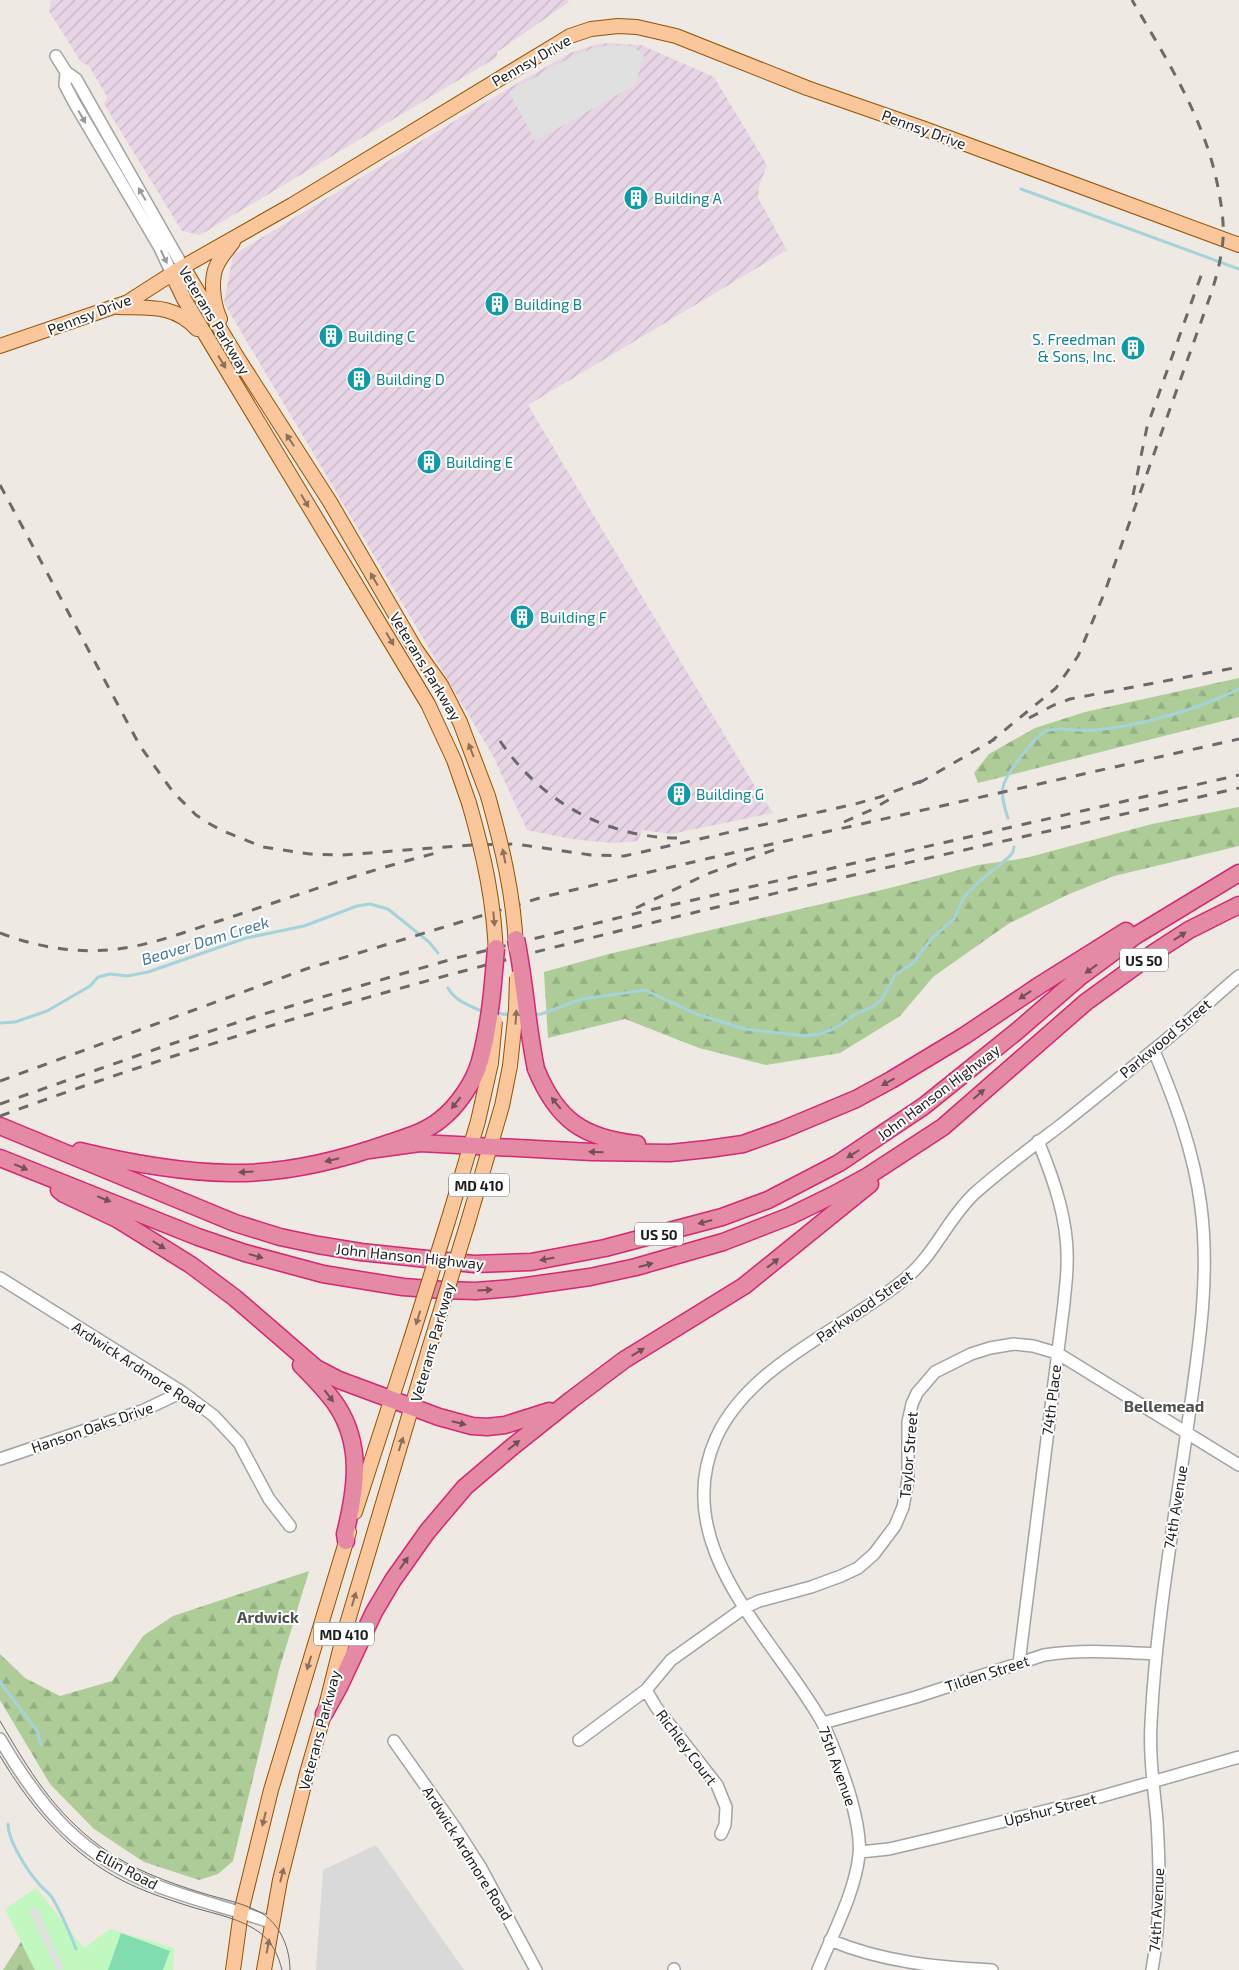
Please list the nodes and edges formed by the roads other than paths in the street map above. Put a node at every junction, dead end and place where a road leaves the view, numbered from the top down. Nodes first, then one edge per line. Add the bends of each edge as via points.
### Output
1 (56, 56) dead end
2 (239, 236) junction
3 (1239, 245) edge
4 (177, 270) junction
5 (115, 307) junction
6 (210, 342) junction
7 (0, 346) edge
8 (237, 357) junction
9 (1239, 873) edge
10 (1204, 893) junction
11 (1239, 905) edge
12 (516, 939) junction
13 (496, 948) joint
14 (1239, 976) edge
15 (1154, 1051) junction
16 (486, 1062) junction
17 (0, 1126) edge
18 (943, 1127) junction
19 (782, 1130) junction
20 (33, 1140) junction
21 (1038, 1141) junction
22 (470, 1146) junction
23 (490, 1147) junction
24 (369, 1150) junction
25 (0, 1158) edge
26 (42, 1176) junction
27 (0, 1278) edge
28 (248, 1309) junction
29 (1057, 1353) junction
30 (182, 1392) junction
31 (392, 1399) junction
32 (571, 1400) junction
33 (413, 1408) junction
34 (1186, 1434) junction
35 (0, 1459) edge
36 (1239, 1465) edge
37 (290, 1526) dead end
38 (346, 1541) junction
39 (744, 1608) junction
40 (1156, 1654) junction
41 (1019, 1663) junction
42 (646, 1690) junction
43 (324, 1714) junction
44 (823, 1723) junction
45 (0, 1738) edge
46 (394, 1740) dead end
47 (579, 1740) dead end
48 (1239, 1757) edge
49 (1153, 1782) junction
50 (721, 1834) dead end
51 (860, 1852) junction
52 (241, 1912) junction
53 (273, 1923) junction
54 (830, 1940) junction
55 (233, 1970) edge
56 (264, 1970) edge
57 (536, 1970) edge
58 (818, 1970) edge
59 (992, 1970) edge
60 (1152, 1970) edge

1 - 4 street, Veterans Parkway via 66,72 66,85 75,104 160,248
2 - 3 main road, Pennsy Drive via 570,36 591,29 618,26 676,36 807,88
2 - 4 main road, Pennsy Drive
2 - 8 main road via 216,266 213,285 217,313
4 - 5 main road, Pennsy Drive
4 - 6 main road, Veterans Parkway via 184,299
4 - 8 main road, Veterans Parkway / MD 410
5 - 6 main road via 164,309 179,314
5 - 7 main road, Pennsy Drive
6 -> 13 main road, Veterans Parkway, bridge via 428,704 454,760 483,853 492,896
12 -> 8 main road, Veterans Parkway / MD 410, bridge via 502,844 460,722 330,502
9 - 10 highway, John Hanson Highway / US 50
10 -> 19 highway via 1136,925 891,1080 856,1099
10 -> 20 highway, John Hanson Highway / US 50 via 1128,941 924,1106 838,1163 776,1196 722,1217 605,1248 531,1262 474,1264 318,1245 234,1223
18 -> 11 highway, John Hanson Highway / US 50 via 1086,1002 1182,934
19 -> 12 highway, bridge via 709,1144 663,1147 621,1142 592,1135 576,1126 551,1097 536,1069
23 -> 12 main road, Veterans Parkway / MD 410, bridge via 510,1066 516,1009
13 - 16 highway, bridge
14 - 15 street, Parkwood Street
15 - 21 street, Parkwood Street
15 - 34 street, 74th Avenue via 1189,1145 1201,1206 1205,1260 1203,1306
16 - 22 main road, Veterans Parkway / MD 410 via 484,1098
16 -> 24 highway via 442,1119 415,1134
17 - 20 highway, John Hanson Highway / US 50
26 -> 18 highway, John Hanson Highway / US 50 via 198,1237 323,1274 442,1290 476,1291 590,1277 723,1242 833,1195
32 -> 18 highway via 624,1360 744,1286
19 -> 23 highway via 743,1144 670,1152
24 -> 20 highway via 302,1166 231,1173 153,1166
21 - 29 street, 74th Place via 1060,1203 1066,1236 1067,1264
21 - 39 street, Parkwood Street via 971,1197 920,1266 905,1280 760,1380 726,1420 710,1457 706,1512 713,1549
22 - 23 highway
22 - 24 highway via 420,1143
22 -> 31 main road, Veterans Parkway / MD 410, bridge
23 - 33 main road, Veterans Parkway / MD 410, bridge
25 -> 26 highway, John Hanson Highway / US 50
26 -> 28 highway via 64,1194 117,1219 191,1266
27 - 30 street, Ardwick Ardmore Road
28 - 31 highway via 316,1368
28 -> 38 highway via 323,1388 338,1407 348,1430 354,1452 356,1484
29 - 34 street, Taylor Street
29 - 39 street, Taylor Street via 1014,1344 971,1354 934,1372 912,1404 908,1422 906,1493 903,1508 886,1540 858,1568
29 - 41 street, 74th Place
30 - 35 street, Hanson Oaks Drive via 142,1411
30 - 37 street, Ardwick Ardmore Road via 214,1416 233,1436 269,1499
31 - 33 highway
31 - 38 main road, Veterans Parkway / MD 410
33 -> 32 highway via 456,1422 487,1427 520,1422
43 -> 32 highway via 374,1612 427,1532 465,1487
43 -> 33 main road, Veterans Parkway / MD 410 via 360,1578
34 - 36 street, Taylor Street
34 - 40 street, 74th Avenue
38 -> 52 main road, Veterans Parkway / MD 410 via 271,1790
39 - 42 street, Taylor Street via 671,1660
39 - 44 street, 75th Avenue
40 - 41 street, Tilden Street via 1063,1652
40 - 49 street, 74th Avenue via 1151,1724
41 - 44 street, Tilden Street
42 - 47 street, Taylor Street
42 - 50 street, Richley Court via 716,1785 726,1807
53 -> 43 main road, Veterans Parkway / MD 410 via 280,1880
44 - 51 street, 75th Avenue via 853,1806
45 - 52 street, Ellin Road via 36,1796 89,1849 161,1888
46 - 57 street, Ardwick Ardmore Road via 476,1860
48 - 49 street, Upshur Street
49 - 51 street, Upshur Street via 940,1838
49 - 60 street, 74th Avenue via 1159,1907
51 - 54 street, 75th Avenue
52 - 53 street, Ellin Road
52 - 55 main road, Veterans Parkway / MD 410
56 -> 53 main road, Veterans Parkway / MD 410
54 - 58 street, 75th Avenue
54 - 59 street via 890,1960

